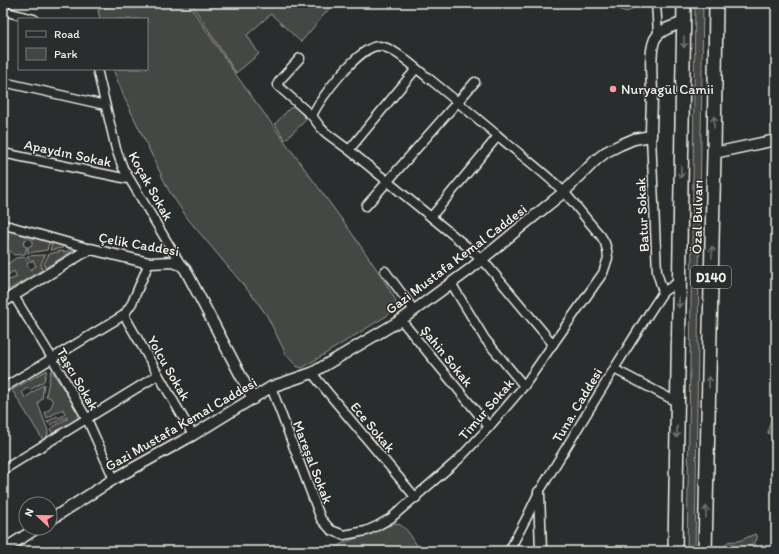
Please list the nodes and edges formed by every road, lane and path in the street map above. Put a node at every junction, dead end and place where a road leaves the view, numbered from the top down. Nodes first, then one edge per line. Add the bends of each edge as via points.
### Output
1 (656, 3) edge
2 (684, 3) edge
3 (716, 3) edge
4 (3, 11) edge
5 (30, 18) edge
6 (684, 22) junction
7 (658, 34) junction
8 (300, 58) dead end
9 (416, 69) junction
10 (97, 70) edge
11 (3, 82) edge
12 (475, 82) dead end
13 (458, 102) junction
14 (105, 105) junction
15 (312, 116) junction
16 (498, 136) junction
17 (651, 136) junction
18 (776, 140) edge
19 (349, 150) junction
20 (3, 153) edge
21 (714, 153) junction
22 (128, 179) junction
23 (388, 181) junction
24 (564, 192) junction
25 (366, 206) dead end
26 (431, 217) junction
27 (3, 225) edge
28 (91, 249) junction
29 (482, 258) junction
30 (149, 263) junction
31 (181, 265) junction
32 (385, 271) dead end
33 (680, 281) junction
34 (451, 283) junction
35 (663, 292) junction
36 (14, 296) junction
37 (3, 302) edge
38 (414, 310) junction
39 (124, 315) junction
40 (401, 320) junction
41 (553, 344) junction
42 (52, 358) junction
43 (614, 369) junction
44 (312, 373) junction
45 (158, 375) junction
46 (524, 386) junction
47 (3, 388) edge
48 (271, 388) junction
49 (253, 399) junction
50 (677, 402) junction
51 (87, 419) junction
52 (488, 427) junction
53 (193, 435) junction
54 (3, 470) edge
55 (114, 479) junction
56 (539, 492) junction
57 (416, 498) junction
58 (58, 515) edge
59 (344, 535) joint
60 (25, 536) edge
61 (3, 550) edge
62 (509, 551) edge
63 (541, 551) edge
64 (675, 551) edge
65 (706, 551) edge

1 - 7 street
2 - 6 highway, Özal Bulvarı / D140
21 -> 3 highway, Özal Bulvarı / D140
4 - 5 street
6 - 7 street
6 -> 33 highway, Özal Bulvarı / D140
7 - 17 street via 652,47
8 - 15 street via 280,80 278,86
9 - 13 street
9 - 15 street via 384,47 370,48 349,65 329,89
9 - 19 street
10 - 14 street, Koçak Sokak
11 - 14 street
12 - 13 street
13 - 16 street
13 - 23 street
14 - 22 street, Koçak Sokak via 116,149
15 - 19 street via 321,128
16 - 24 street
16 - 26 street
17 - 24 street, Gazi Mustafa Kemal Caddesi via 634,139 606,152
17 - 35 street, Batur Sokak via 657,272
18 - 21 street
19 - 23 street
20 - 22 street, Apaydın Sokak
65 -> 21 highway, Özal Bulvarı / D140
22 - 31 street, Koçak Sokak
23 - 25 street
23 - 26 street
24 - 29 street, Gazi Mustafa Kemal Caddesi
24 - 41 street, Timur Sokak via 601,236 608,258 603,273
26 - 29 street
27 - 28 street
28 - 30 street, Çelik Caddesi
28 - 36 street, Çelik Caddesi
29 - 34 street, Gazi Mustafa Kemal Caddesi
29 - 41 street
30 - 31 street, Çelik Caddesi via 173,262
30 - 39 street via 132,303
31 - 49 street, Çelik Caddesi via 186,269
32 - 38 street
33 - 35 street, Tuna. Caddesi
33 -> 50 highway, Özal Bulvarı / D140
34 - 38 street, Gazi Mustafa Kemal Caddesi
34 - 46 street via 485,339
35 - 43 street, Tuna. Caddesi
36 - 37 street, Çelik Caddesi
36 - 42 street, Taşcı Sokak
38 - 40 street, Gazi Mustafa Kemal Caddesi
39 - 42 street
39 - 45 street, Yolcu Sokak
40 - 44 street, Gazi Mustafa Kemal Caddesi
40 - 52 street, Şahin Sokak
41 - 46 street, Timur Sokak
42 - 47 street
42 - 51 street, Taşcı Sokak
43 - 50 street
43 - 56 street, Tuna. Caddesi
44 - 48 street, Gazi Mustafa Kemal Caddesi
44 - 57 street, Ece Sokak
45 - 51 street
45 - 53 street, Yolcu Sokak
46 - 52 street, Timur Sokak
48 - 49 street, Gazi Mustafa Kemal Caddesi
48 - 59 street, Mareşal Sokak via 321,519 332,530
49 - 53 street, Gazi Mustafa Kemal Caddesi
50 -> 64 highway, Özal Bulvarı / D140
51 - 54 street
51 - 55 street, Taşcı Sokak
52 - 57 street, Timur Sokak via 459,459
53 - 55 street, Gazi Mustafa Kemal Caddesi
55 - 58 street, Gazi Mustafa Kemal Caddesi
56 - 62 street, Tuna. Caddesi
56 - 63 street
57 - 59 street, Timur Sokak via 377,526
60 - 61 street

